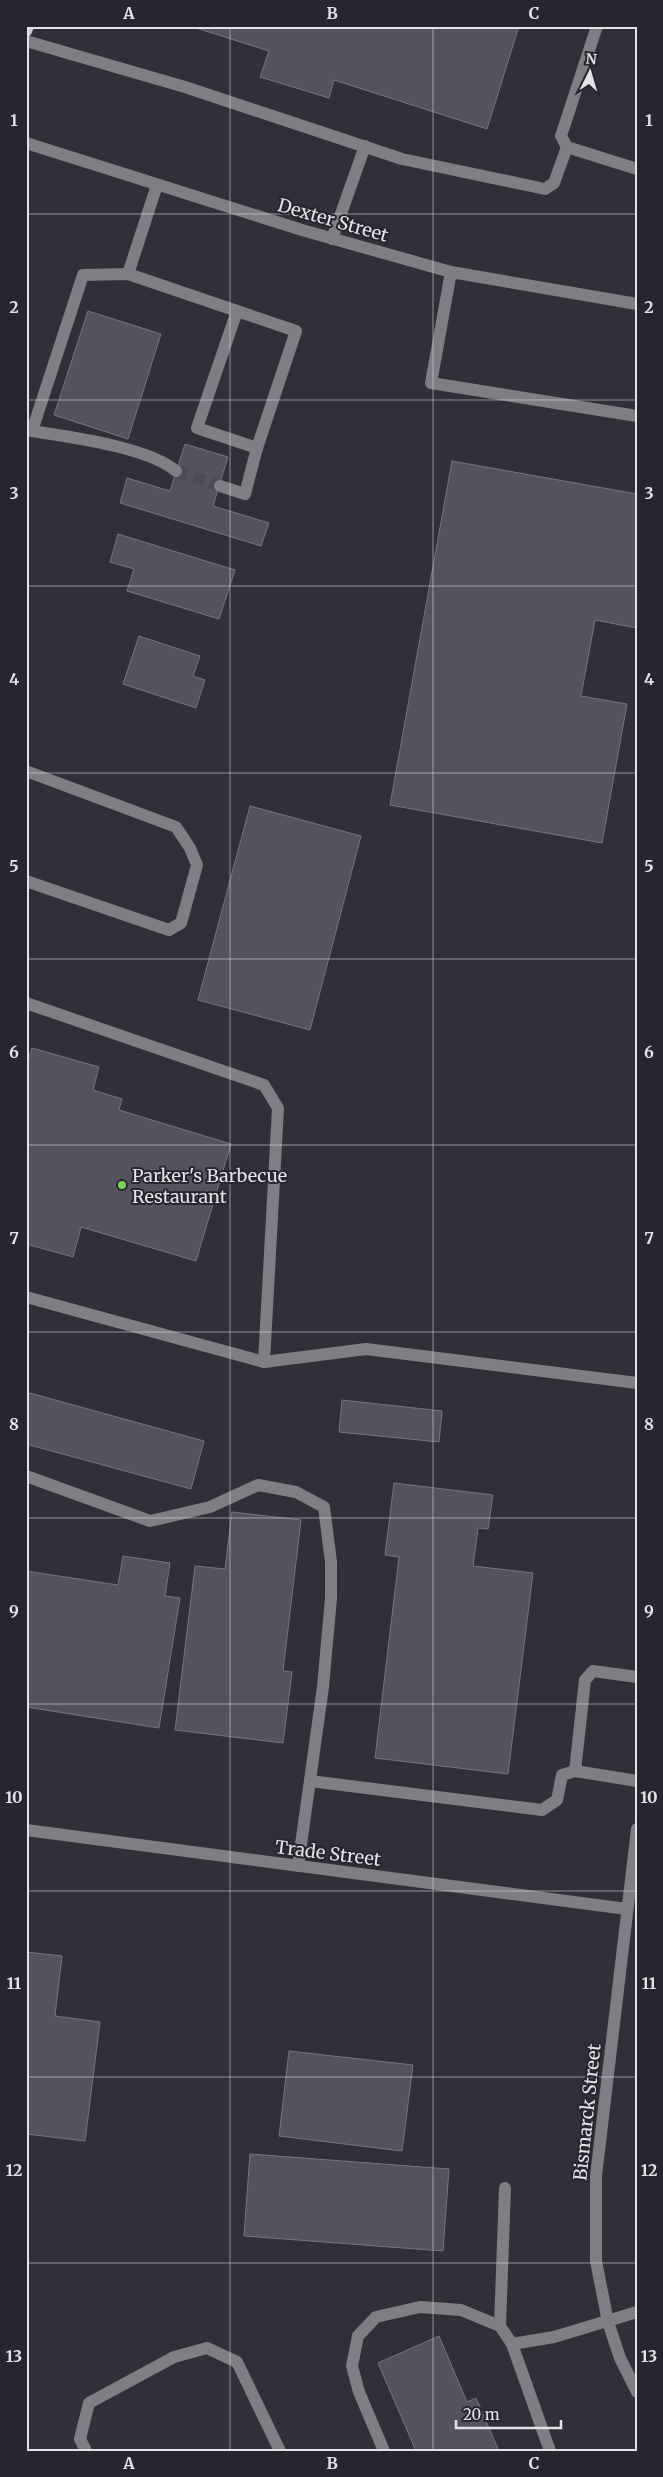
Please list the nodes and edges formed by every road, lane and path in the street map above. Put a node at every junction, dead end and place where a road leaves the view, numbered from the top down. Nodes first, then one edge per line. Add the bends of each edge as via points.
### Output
1 (28, 26) edge
2 (597, 26) edge
3 (26, 31) edge
4 (26, 41) edge
5 (26, 144) edge
6 (364, 146) junction
7 (567, 147) junction
8 (637, 169) edge
9 (157, 185) junction
10 (332, 238) junction
11 (451, 272) junction
12 (128, 274) junction
13 (637, 304) edge
14 (237, 311) junction
15 (637, 416) edge
16 (29, 431) edge
17 (257, 448) junction
18 (176, 472) tunnel mouth
19 (220, 486) tunnel mouth
20 (26, 771) edge
21 (26, 881) edge
22 (26, 1003) edge
23 (26, 1298) edge
24 (264, 1362) junction
25 (637, 1383) edge
26 (26, 1476) edge
27 (637, 1677) edge
28 (575, 1771) junction
29 (310, 1781) junction
30 (637, 1781) edge
31 (637, 1829) edge
32 (26, 1830) edge
33 (298, 1866) junction
34 (626, 1908) junction
35 (505, 2188) dead end
36 (637, 2312) edge
37 (608, 2322) junction
38 (500, 2326) junction
39 (512, 2344) junction
40 (637, 2392) edge
41 (86, 2451) edge
42 (280, 2451) edge
43 (384, 2451) edge
44 (550, 2451) edge

1 - 3 main road
2 - 7 street via 561,136
4 - 6 street via 185,87
5 - 9 street, Dexter Street
6 - 7 street via 402,159 545,189 554,183
6 - 10 street
7 - 8 street
9 - 10 street, Dexter Street
9 - 12 street
10 - 11 street, Dexter Street
11 - 13 street, Dexter Street
11 - 15 street via 430,383
12 - 14 street
12 - 16 street via 83,275
14 - 17 street via 296,331
14 - 17 street via 197,428
16 - 18 street via 93,440 165,462
17 - 19 street via 245,494
20 - 21 street via 176,827 197,865 181,923 169,930
22 - 24 street via 264,1085 278,1108
23 - 24 street
24 - 25 street via 366,1349
26 - 29 street via 150,1521 210,1507 258,1485 296,1492 324,1507 331,1562 331,1598
27 - 28 street via 593,1671 585,1680
28 - 29 street via 562,1775 557,1800 542,1810
28 - 30 street
29 - 33 street
31 - 34 street, Bismarck Street
32 - 33 street, Trade Street
33 - 34 street, Trade Street
34 - 37 street, Bismarck Street via 596,2176 596,2261
35 - 38 street
36 - 37 street
37 - 39 street via 554,2337
37 - 40 street, Bismarck Street via 620,2358
38 - 39 street
38 - 43 street via 461,2310 420,2307 376,2317 358,2336 352,2366 358,2392
39 - 44 street
41 - 42 street via 80,2439 88,2404 174,2357 207,2348 237,2362

